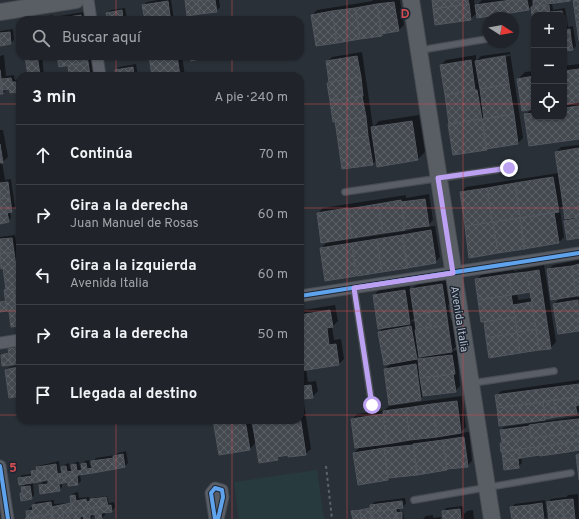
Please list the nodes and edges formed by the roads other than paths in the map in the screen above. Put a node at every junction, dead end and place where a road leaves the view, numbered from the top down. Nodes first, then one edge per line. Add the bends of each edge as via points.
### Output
1 (76, 0) edge
2 (88, 0) edge
3 (411, 0) edge
4 (0, 12) edge
5 (90, 16) edge
6 (483, 40) edge
7 (419, 50) junction
8 (98, 60) edge
9 (99, 72) edge
10 (509, 168) dead end
11 (438, 178) junction
12 (345, 192) dead end
13 (579, 253) edge
14 (453, 273) junction
15 (354, 288) junction
16 (304, 295) edge
17 (16, 341) edge
18 (0, 343) edge
19 (554, 371) dead end
20 (471, 384) junction
21 (372, 405) dead end
22 (0, 466) edge
23 (571, 473) dead end
24 (487, 487) junction
25 (414, 500) dead end
26 (8, 519) edge
27 (492, 519) edge

1 - 4 main road
2 - 5 street
3 - 7 main road, Avenida Italia
6 - 7 lane
7 - 11 main road, Avenida Italia
8 - 9 street
10 - 11 lane
11 - 12 lane
11 - 14 main road, Avenida Italia
13 - 14 street
14 - 15 street
14 - 20 main road, Avenida Italia
15 - 16 street
15 - 21 lane
17 - 18 street
19 - 20 lane
20 - 24 main road, Avenida Italia
22 - 26 street
23 - 24 lane
24 - 25 lane
24 - 27 main road, Avenida Italia

